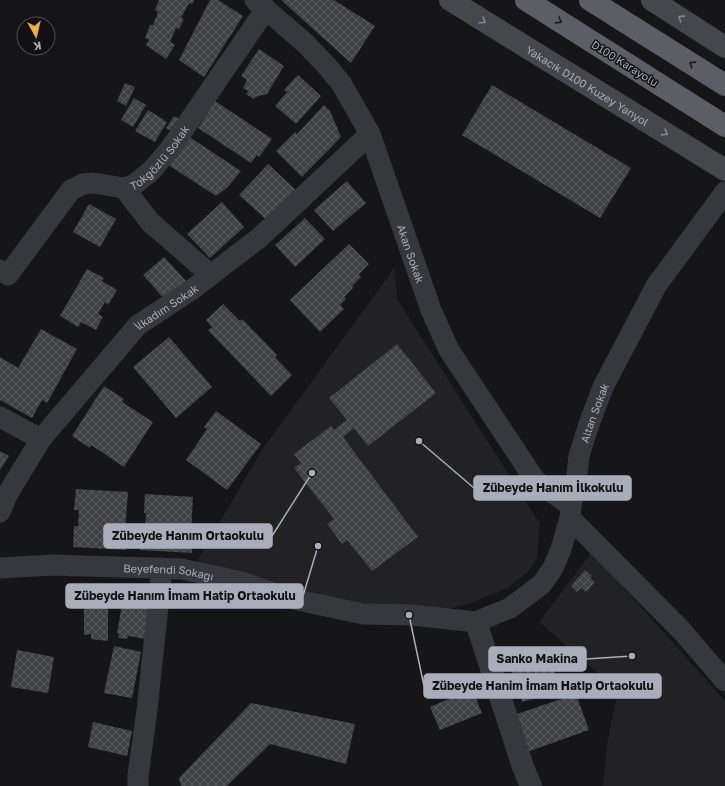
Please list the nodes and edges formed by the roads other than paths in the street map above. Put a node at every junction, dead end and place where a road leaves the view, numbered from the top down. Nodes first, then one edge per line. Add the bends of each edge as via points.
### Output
1 (450, 0) edge
2 (526, 0) edge
3 (590, 0) edge
4 (652, 0) edge
5 (261, 4) edge
6 (725, 47) edge
7 (725, 85) edge
8 (725, 126) edge
9 (370, 134) junction
10 (725, 170) edge
11 (124, 188) junction
12 (725, 192) edge
13 (4, 272) edge
14 (211, 275) junction
15 (0, 416) edge
16 (41, 439) junction
17 (0, 512) edge
18 (571, 512) junction
19 (0, 568) edge
20 (162, 568) junction
21 (476, 622) junction
22 (725, 681) edge
23 (138, 786) edge
24 (531, 786) edge

1 -> 10 main road, Yakacık D100 Kuzey Yanyol
2 -> 8 highway, D100 Karayolu
7 -> 3 highway
6 -> 4 main road
5 - 9 street, Akan Sokak via 326,64 341,84
5 - 11 street, Tokgözlü Sokak via 170,149 151,171 135,184
9 - 14 street, İlkadım Sokak via 259,238
9 - 18 street, Akan Sokak via 431,310 449,350 535,480
11 - 13 street, Tokgözlü Sokak via 94,183 83,184 71,190
11 - 14 street via 150,222
12 - 18 street, Altan Sokak via 656,286 603,387 579,456
14 - 16 street, İlkadım Sokak via 138,325
15 - 16 street
16 - 17 street, İlkadım Sokak via 7,495
18 - 21 street, Altan Sokak via 561,549 553,568 542,584 510,608
18 - 22 street, Akan Sokak
19 - 20 street, Beyefendi Sokağı via 53,565
20 - 21 street, Beyefendi Sokağı via 182,568 242,582 284,597 363,614 412,615
20 - 23 street
21 - 24 street

